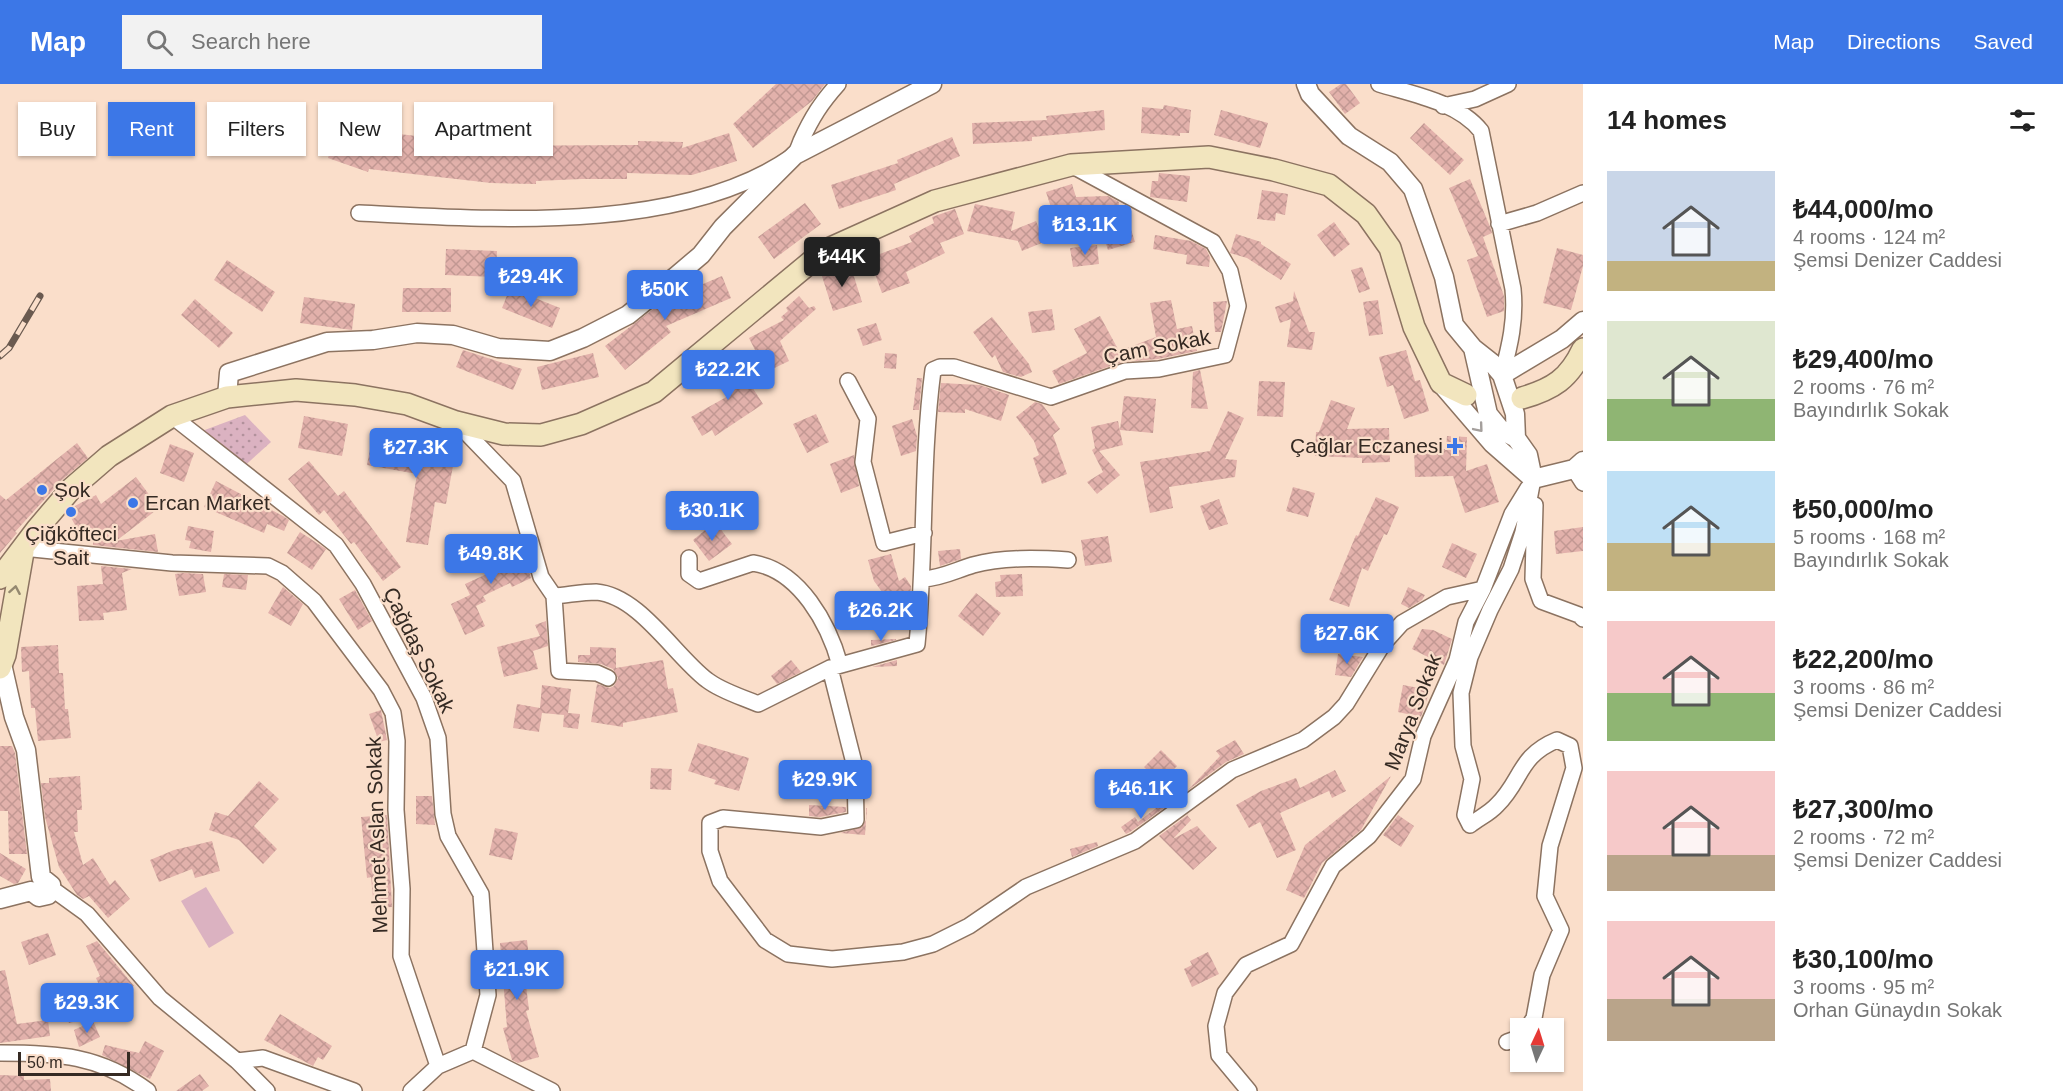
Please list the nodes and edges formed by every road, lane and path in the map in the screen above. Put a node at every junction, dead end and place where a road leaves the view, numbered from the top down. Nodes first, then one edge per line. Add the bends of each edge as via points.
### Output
1 (838, 84) edge
2 (932, 84) edge
3 (1306, 84) edge
4 (1378, 84) edge
5 (1508, 84) edge
6 (1443, 106) junction
7 (795, 155) junction
8 (1071, 165) junction
9 (1583, 193) edge
10 (359, 213) dead end
11 (1499, 224) junction
12 (1583, 321) edge
13 (1473, 348) junction
14 (1583, 349) edge
15 (1502, 375) junction
16 (848, 381) dead end
17 (1441, 383) junction
18 (1466, 395) dead end
19 (226, 397) junction
20 (1522, 398) dead end
21 (172, 416) junction
22 (456, 422) junction
23 (1516, 438) junction
24 (1580, 471) edge
25 (1533, 478) junction
26 (924, 533) junction
27 (23, 549) junction
28 (689, 558) dead end
29 (1068, 560) dead end
30 (0, 578) edge
31 (923, 579) junction
32 (1483, 589) junction
33 (554, 596) junction
34 (1583, 620) edge
35 (1, 666) edge
36 (835, 667) junction
37 (608, 678) dead end
38 (7, 717) edge
39 (41, 886) junction
40 (0, 899) edge
41 (1534, 1018) edge
42 (473, 1051) junction
43 (0, 1053) edge
44 (237, 1061) junction
45 (438, 1066) junction
46 (148, 1091) edge
47 (267, 1091) edge
48 (354, 1091) edge
49 (411, 1091) edge
50 (552, 1091) edge
51 (1249, 1091) edge

1 - 7 street via 815,110
2 - 7 street
3 - 13 street via 1310,94 1349,136 1390,162 1413,189 1444,277 1454,325
4 - 6 street
5 - 6 street via 1475,99
6 - 11 street via 1468,118 1481,131
7 - 10 street via 723,192 626,213 502,220
7 - 19 street via 675,278 628,315 583,338 550,351 498,348 453,335 417,333 327,342 229,373
8 - 17 main road via 1209,157 1329,185 1366,214 1389,248 1414,327
8 - 22 main road via 935,201 824,251 654,392 580,424 541,435 504,434
8 - 26 street, Çam Sokak via 1214,242 1230,272 1238,306 1225,354 1159,369 1125,371 1051,397 954,367 933,370 926,421
9 - 11 street
11 - 15 street via 1515,311
12 - 15 street via 1562,339
13 - 15 street
13 - 23 street via 1488,414 1501,430
14 - 20 main road via 1570,372 1548,391
15 - 23 street via 1515,414
16 - 26 street via 868,420 863,462 884,543
17 - 18 main road
17 -> 25 street via 1492,442
19 - 21 main road
19 - 22 main road via 296,390 355,395 407,404
21 - 27 main road via 109,456 84,477 60,500
21 - 42 street, Çağdaş Sokak via 336,545 363,584 424,698 438,738 448,836 481,894 488,995
22 - 33 street via 513,481 541,578
23 - 25 street via 1528,455
24 - 25 street
25 - 32 street, Marya Sokak via 1512,514
25 - 34 street via 1533,579 1541,601
25 - 41 street via 1511,569 1470,657 1461,693 1463,746 1472,779 1465,815 1470,825 1498,805 1540,747 1557,740 1570,746 1574,768 1550,846 1545,896 1561,930 1542,975
26 - 31 street
27 - 30 main road
35 -> 27 main road
27 - 45 street, Mehmet Aslan Sokak via 172,563 268,566 314,601 381,690 393,713 402,889 401,956
28 - 36 street via 689,574 699,581 753,563 784,575 827,627
29 - 31 street via 1034,558 975,564
31 - 36 street via 917,644
32 - 36 street via 1447,597 1402,623 1383,644 1334,717 1303,740 1232,770 1135,841 1026,887 969,926 933,944 903,952 832,959 788,954 765,940 720,881 710,851 710,823 723,818 821,827 856,820 855,767
32 - 51 street, Marya Sokak via 1466,622 1456,660 1423,736 1413,779 1369,836 1333,866 1291,944 1246,964 1225,993 1216,1026 1219,1055
33 - 36 street via 597,592 620,599 709,682 758,704
33 - 37 street via 559,671 597,673
35 - 38 street
38 - 39 street via 26,750
39 - 40 street
39 - 44 street via 87,914 160,998
42 - 45 street
42 - 50 street
43 - 46 street via 56,1053 114,1069
44 - 47 street
44 - 48 street via 263,1058
45 - 49 street

